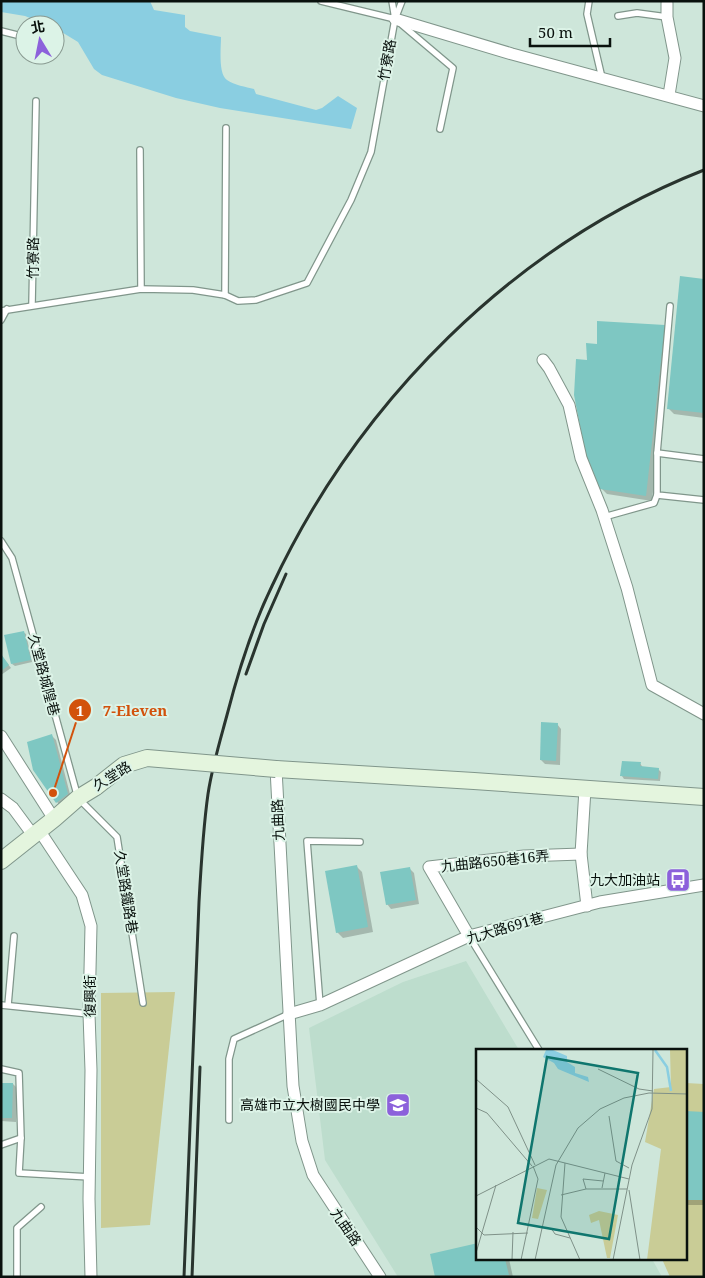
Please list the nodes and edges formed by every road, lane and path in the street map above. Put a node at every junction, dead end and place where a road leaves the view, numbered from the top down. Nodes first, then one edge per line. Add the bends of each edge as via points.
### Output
1 (322, 1) edge
2 (392, 1) edge
3 (402, 1) edge
4 (589, 1) edge
5 (667, 3) dead end
6 (618, 16) dead end
7 (667, 17) junction
8 (394, 19) junction
9 (1, 31) edge
10 (15, 35) edge
11 (602, 78) junction
12 (669, 95) junction
13 (36, 101) dead end
14 (704, 106) edge
15 (226, 128) dead end
16 (440, 129) dead end
17 (140, 150) dead end
18 (141, 289) junction
19 (225, 295) junction
20 (32, 305) junction
21 (670, 306) dead end
22 (4, 310) edge
23 (1, 320) edge
24 (543, 360) dead end
25 (657, 453) junction
26 (704, 459) edge
27 (657, 495) junction
28 (704, 500) edge
29 (604, 518) junction
30 (1, 541) edge
31 (8, 554) junction
32 (1, 557) edge
33 (704, 714) edge
34 (1, 736) edge
35 (276, 769) junction
36 (586, 789) junction
37 (704, 797) edge
38 (78, 798) junction
39 (1, 799) edge
40 (54, 819) junction
41 (36, 833) junction
42 (360, 842) dead end
43 (580, 854) junction
44 (1, 861) edge
45 (704, 885) edge
46 (587, 906) junction
47 (14, 936) dead end
48 (469, 936) junction
49 (143, 1003) dead end
50 (4, 1005) edge
51 (320, 1005) junction
52 (89, 1014) junction
53 (289, 1014) junction
54 (538, 1049) edge
55 (1, 1069) edge
56 (229, 1120) dead end
57 (21, 1138) junction
58 (1, 1145) edge
59 (90, 1177) junction
60 (41, 1207) dead end
61 (17, 1277) edge
62 (91, 1277) edge
63 (380, 1277) edge

1 - 8 lane
2 - 8 lane
3 - 8 lane
4 - 11 lane via 587,14
5 - 7 street
6 - 7 lane via 637,13
7 - 12 street via 675,58
8 - 11 street, 竹寮路
8 - 16 lane via 453,68
8 - 19 lane, 竹寮路 via 371,152 351,200 307,283 256,300 238,301
9 - 10 lane
11 - 12 street, 竹寮路
12 - 14 street, 竹寮路
13 - 20 lane, 竹寮路
15 - 19 lane
17 - 18 lane
18 - 19 lane, 竹寮路 via 194,290
18 - 20 lane, 竹寮路
20 - 22 lane
21 - 25 lane
22 - 23 lane
24 - 29 street via 569,405 581,458
25 - 26 lane
25 - 27 lane
27 - 28 lane
27 - 29 lane via 654,503
29 - 33 street via 627,588 652,685
30 - 31 lane, 久堂路城隍巷
31 - 32 lane
31 - 38 lane, 久堂路城隍巷 via 12,558
34 - 40 street
35 - 36 street
35 - 38 street, 久堂路, bridge via 147,758 124,765
35 - 53 street, 九曲路
36 - 37 street
36 - 43 street
38 - 40 street, 久堂路
38 - 49 lane, 久堂路鐵路巷 via 117,837
39 - 41 street, 復興街
40 - 41 street, 久堂路
41 - 44 street, 久堂路
41 - 52 street, 復興街 via 82,895 90,926
42 - 51 lane via 307,841
43 - 46 street
43 - 48 street, 九曲路650巷16弄 via 524,856 430,868
45 - 46 street, 九大路691巷
46 - 48 street, 九大路691巷
47 - 50 lane
48 - 51 street, 九大路691巷
48 - 54 lane
50 - 52 lane
51 - 53 street, 九大路691巷
52 - 59 street, 復興街
53 - 56 lane via 234,1039 228,1059
53 - 63 street, 九曲路 via 293,1086 302,1141 313,1175
55 - 57 lane via 19,1073
57 - 58 lane
57 - 59 lane via 19,1173
59 - 62 street, 復興街
60 - 61 lane via 17,1228

